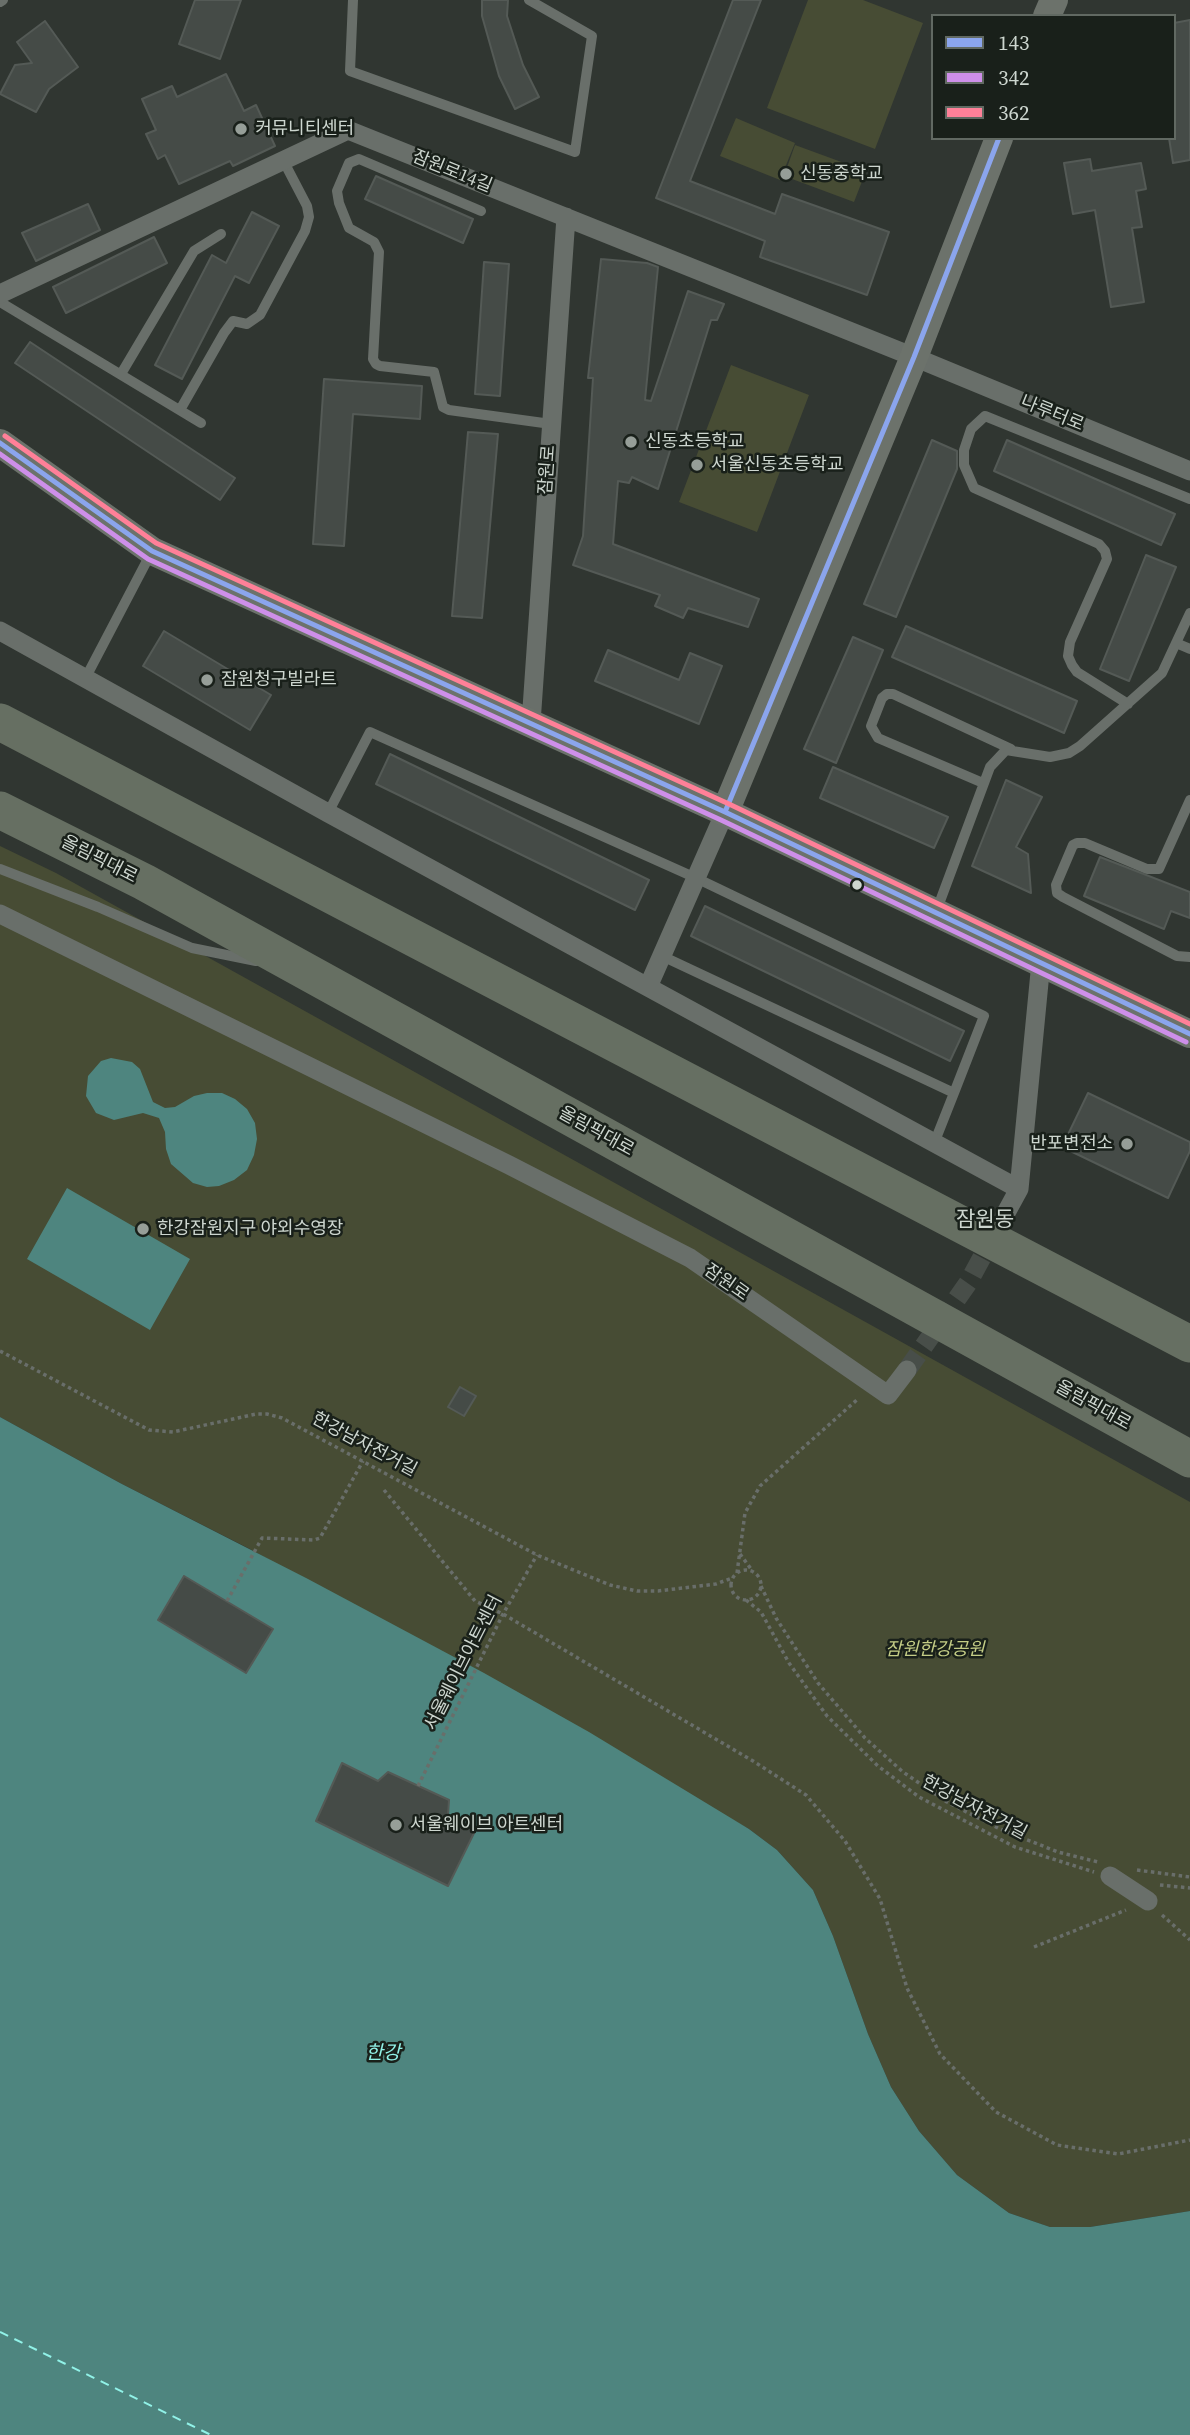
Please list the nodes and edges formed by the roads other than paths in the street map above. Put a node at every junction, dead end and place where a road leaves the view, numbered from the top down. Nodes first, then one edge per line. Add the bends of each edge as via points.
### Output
1 (353, 0) edge
2 (528, 0) edge
3 (998, 140) edge
4 (389, 146) junction
5 (283, 160) junction
6 (379, 167) junction
7 (481, 211) dead end
8 (566, 217) junction
9 (221, 234) dead end
10 (0, 294) edge
11 (0, 302) edge
12 (914, 357) junction
13 (121, 374) junction
14 (180, 410) junction
15 (201, 423) dead end
16 (551, 424) junction
17 (0, 443) edge
18 (1190, 471) edge
19 (1190, 499) edge
20 (152, 551) junction
21 (1190, 613) edge
22 (0, 631) edge
23 (1176, 643) junction
24 (1190, 649) edge
25 (85, 679) junction
26 (1128, 704) junction
27 (0, 722) edge
28 (531, 723) junction
29 (1011, 749) junction
30 (983, 782) junction
31 (1190, 800) edge
32 (0, 810) edge
33 (725, 812) junction
34 (328, 813) junction
35 (0, 869) edge
36 (696, 878) junction
37 (936, 912) junction
38 (0, 914) edge
39 (662, 956) junction
40 (1190, 957) edge
41 (1041, 962) junction
42 (303, 970) junction
43 (648, 987) junction
44 (1190, 1034) edge
45 (954, 1093) junction
46 (935, 1141) junction
47 (1019, 1189) junction
48 (1007, 1211) tunnel mouth
49 (1190, 1344) edge
50 (907, 1370) tunnel mouth
51 (1190, 1459) edge
52 (1108, 1870) road end
53 (1151, 1893) road end

1 - 2 lane via 350,71 575,152 592,36
3 - 12 main road
4 - 5 street, 잠원로14길 via 348,130
4 - 6 lane
4 - 8 street, 잠원로14길
5 - 10 street, 잠원로14길
5 - 14 lane via 307,206 305,231 260,314 247,324 233,321
6 - 7 lane
6 - 16 lane via 359,159 349,163 337,191 349,228 374,242 379,252 376,364 434,372 443,407 449,410
8 - 12 street, 잠원로14길
8 - 16 street, 잠원로
9 - 13 lane via 194,251
11 - 13 lane
12 - 18 street, 나루터로
12 - 33 main road
13 - 14 lane
14 - 15 lane
16 - 28 street, 잠원로
17 - 20 main road
19 - 26 lane via 985,416 971,429 964,450 964,465 974,488 1099,544 1105,551 1107,559 1068,656 1077,672
20 - 25 lane
20 - 28 main road
21 - 23 lane
22 - 25 street
23 - 24 lane
23 - 26 lane via 1162,673
25 - 34 street
26 - 29 lane via 1069,753 1050,757
27 - 49 highway
28 - 33 main road
29 - 30 lane via 990,767
29 - 30 lane via 893,694 882,698 871,726 878,738
30 - 37 lane
31 - 40 lane via 1159,869 1147,869 1077,842 1056,885 1063,897 1177,956
32 - 42 highway, 올림픽대로 via 144,882
33 - 36 street
33 - 37 main road
34 - 36 lane via 370,732
34 - 43 street
35 - 42 lane via 192,948
36 - 39 street
36 - 45 lane via 984,1017
37 - 41 main road
38 - 50 street, 잠원로 via 690,1258 888,1395
39 - 43 street
39 - 45 lane
41 - 44 main road
41 - 47 street
42 - 51 highway, 올림픽대로
43 - 46 street
45 - 46 lane
46 - 47 street
47 - 48 street
52 - 53 street

